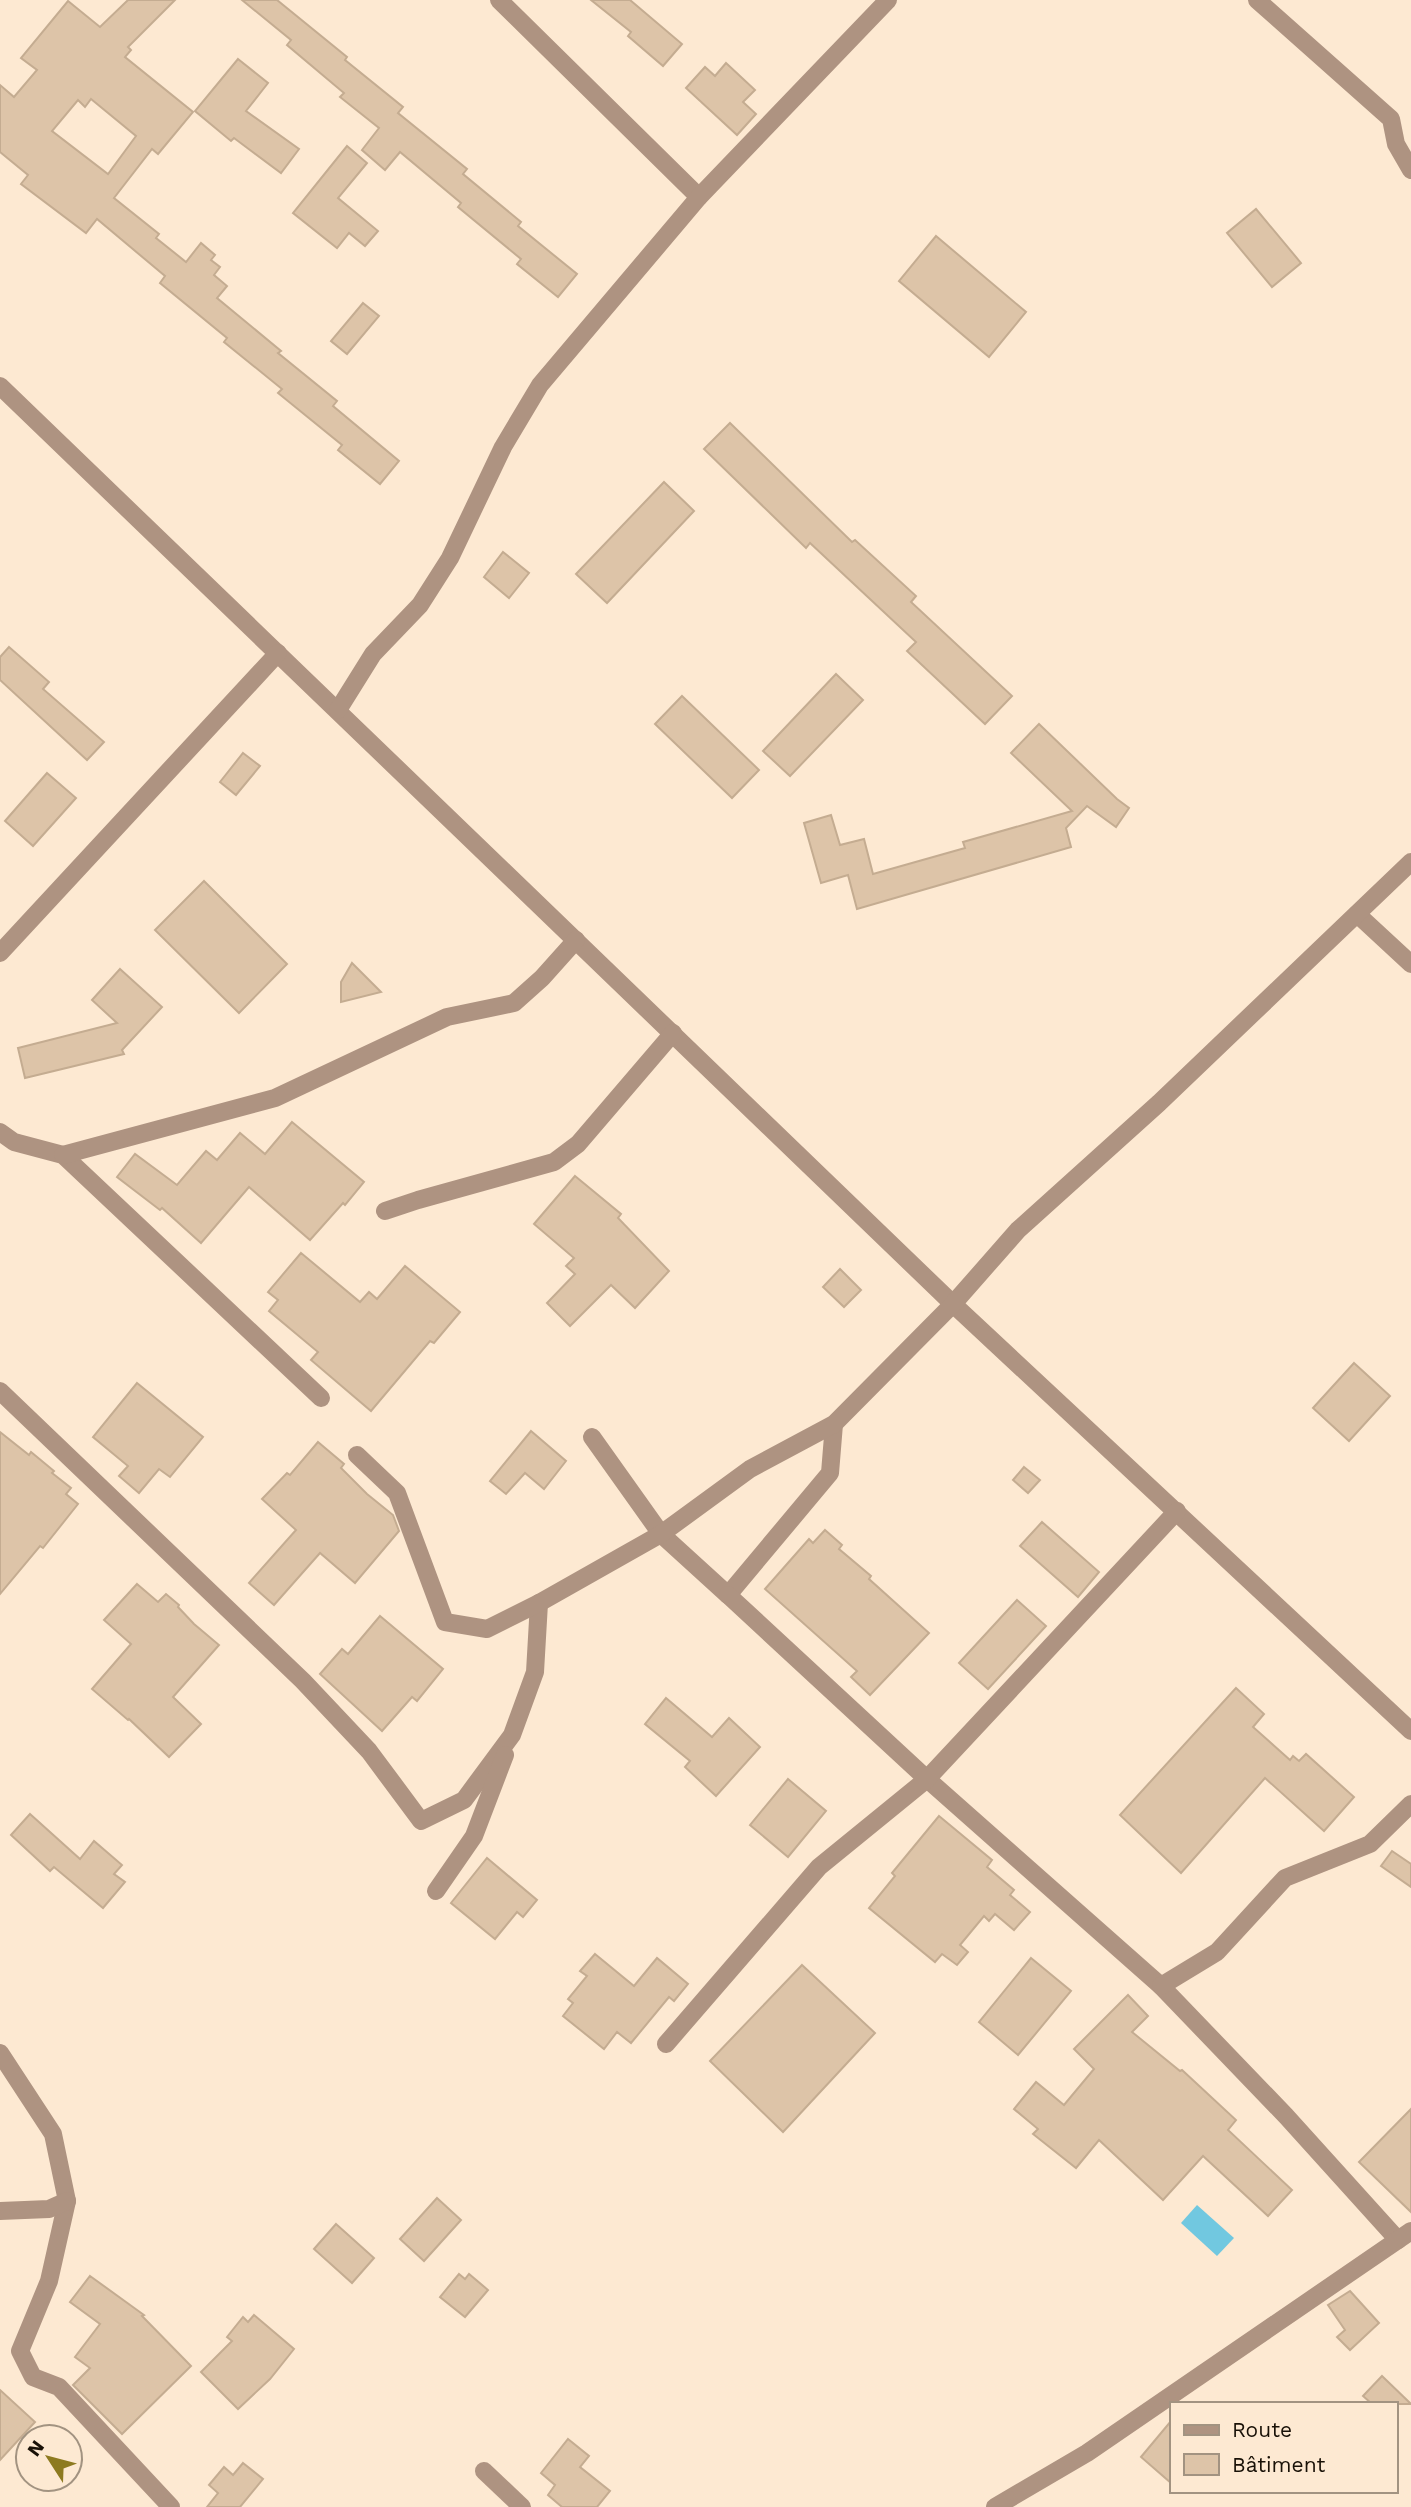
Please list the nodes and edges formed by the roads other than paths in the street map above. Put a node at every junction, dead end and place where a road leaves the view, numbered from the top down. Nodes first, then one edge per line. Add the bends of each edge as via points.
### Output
1 (499, 0) edge
2 (888, 0) edge
3 (1257, 0) edge
4 (1411, 170) edge
5 (699, 197) junction
6 (0, 386) edge
7 (278, 653) junction
8 (338, 710) junction
9 (1411, 862) edge
10 (1357, 914) junction
11 (576, 940) junction
12 (0, 953) edge
13 (1411, 964) edge
14 (673, 1033) junction
15 (0, 1132) edge
16 (63, 1155) junction
17 (385, 1211) dead end
18 (954, 1304) junction
19 (0, 1391) edge
20 (321, 1398) dead end
21 (834, 1424) junction
22 (592, 1437) dead end
23 (357, 1454) dead end
24 (1177, 1511) junction
25 (661, 1534) junction
26 (728, 1595) junction
27 (539, 1603) junction
28 (1411, 1731) edge
29 (512, 1735) junction
30 (927, 1779) junction
31 (1411, 1804) edge
32 (436, 1891) dead end
33 (1161, 1986) junction
34 (666, 2044) dead end
35 (0, 2053) edge
36 (67, 2200) junction
37 (0, 2211) edge
38 (1404, 2235) edge
39 (484, 2471) dead end
40 (170, 2507) edge
41 (522, 2507) edge
42 (995, 2507) edge

1 - 5 street
2 - 5 street
3 - 4 street via 1391,119 1396,144
5 - 8 street via 540,385 503,447 444,567 420,605 373,654
6 - 7 street
7 - 8 street
7 - 12 street
8 - 11 street
9 - 10 street
10 - 13 street
10 - 18 street via 1018,1230
11 - 14 street
11 - 16 street via 513,1003 447,1017 275,1098
14 - 17 street via 578,1144 554,1162
14 - 18 street
15 - 16 street via 14,1142
16 - 20 street
18 - 21 street
18 - 24 street
19 - 29 street via 303,1681 369,1751 421,1821 464,1800
21 - 25 street via 750,1469
21 - 26 street via 830,1473
22 - 25 street
23 - 27 street via 397,1493 445,1622 487,1629
24 - 28 street
24 - 30 street
25 - 26 street
25 - 27 street
26 - 30 street
27 - 29 street via 535,1672
29 - 32 street via 474,1836
30 - 33 street
30 - 34 street via 819,1867
31 - 33 street via 1370,1844 1285,1878 1217,1952
33 - 38 street
35 - 36 street via 53,2134
36 - 37 street via 49,2208
36 - 40 street via 48,2281 20,2351 33,2377 58,2387
38 - 42 street via 1087,2453
39 - 41 street

